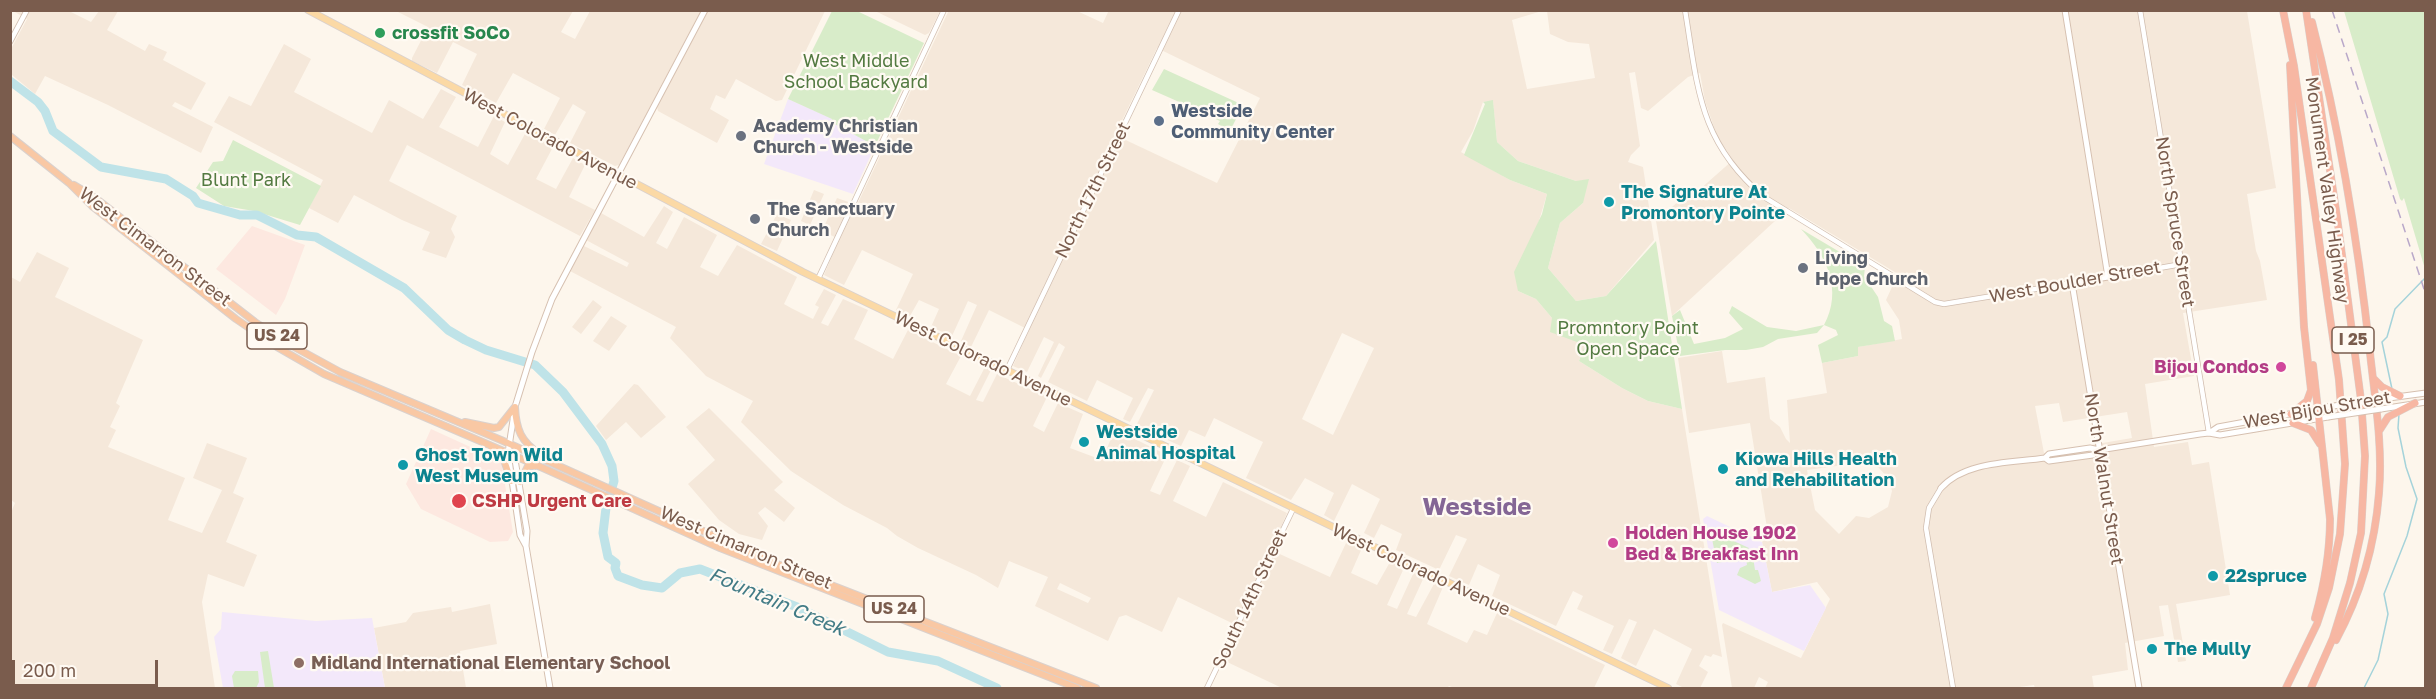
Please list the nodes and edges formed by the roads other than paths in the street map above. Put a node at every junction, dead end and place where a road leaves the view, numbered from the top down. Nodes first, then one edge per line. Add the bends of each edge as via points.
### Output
1 (27, 10) edge
2 (308, 10) edge
3 (705, 10) edge
4 (944, 10) edge
5 (1179, 10) edge
6 (1685, 10) edge
7 (2064, 10) edge
8 (2140, 10) edge
9 (2283, 10) edge
10 (2307, 10) edge
11 (2287, 24) junction
12 (10, 42) edge
13 (10, 136) edge
14 (618, 175) junction
15 (69, 183) junction
16 (2182, 264) junction
17 (2108, 277) junction
18 (818, 279) junction
19 (2072, 283) junction
20 (2304, 300) junction
21 (1007, 370) junction
22 (2373, 376) junction
23 (2426, 393) edge
24 (2400, 396) junction
25 (2374, 400) junction
26 (2426, 402) edge
27 (2415, 404) junction
28 (515, 407) junction
29 (2319, 409) junction
30 (2375, 411) junction
31 (2291, 414) junction
32 (451, 419) junction
33 (2319, 419) junction
34 (2293, 423) junction
35 (462, 433) junction
36 (2209, 433) junction
37 (2378, 436) junction
38 (510, 444) junction
39 (2099, 450) junction
40 (2323, 453) junction
41 (511, 454) junction
42 (558, 465) junction
43 (543, 468) junction
44 (511, 482) junction
45 (520, 482) junction
46 (1941, 488) joint
47 (1293, 509) junction
48 (526, 546) junction
49 (2304, 654) junction
50 (2322, 666) junction
51 (550, 688) edge
52 (1077, 688) edge
53 (1096, 688) edge
54 (1207, 688) edge
55 (1668, 688) edge
56 (1953, 688) edge
57 (2139, 688) edge
58 (2286, 688) edge
59 (2311, 688) edge

1 - 12 street
2 - 14 main road, West Colorado Avenue
3 - 14 main road
4 - 18 street
5 - 21 street, North 17th Street
6 - 19 street, West Boulder Street via 1705,116 1720,149 1751,186 1782,210 1935,302 1944,304
7 - 17 main road
8 - 16 street, North Spruce Street
9 - 11 highway, Monument Valley Highway / I 25
10 - 22 highway via 2330,97 2357,245
10 - 50 highway, Monument Valley Highway / I 25 via 2365,441 2361,533 2350,583
11 - 20 highway
11 - 49 highway, Monument Valley Highway / I 25 via 2339,380 2345,464 2343,516 2335,563 2324,606
13 - 15 highway, West Cimarron Street / US 24
14 - 18 main road, West Colorado Avenue
14 - 28 main road via 552,299
15 - 32 highway, West Cimarron Street / US 24 via 94,197 287,343 349,376
15 - 35 highway, West Cimarron Street / US 24 via 92,206 203,294 277,347 348,385
16 - 17 street, West Boulder Street
16 - 36 street, North Spruce Street
17 - 19 main road, West Boulder Street
18 - 21 main road, West Colorado Avenue
19 - 39 main road, North Walnut Street
20 - 29 highway
20 - 31 highway via 2311,390 2307,401
21 - 47 main road, West Colorado Avenue
22 - 24 highway via 2380,386
22 - 25 highway
23 - 24 main road, West Bijou Street
24 - 25 main road, West Bijou Street
25 - 29 main road, West Bijou Street, bridge
25 - 30 highway, bridge
26 - 27 main road, West Bijou Street
27 - 30 main road, West Bijou Street
27 - 37 highway via 2388,417
28 - 32 highway via 494,428
28 - 38 main road
28 - 42 highway via 518,431 525,443
29 - 31 main road, West Bijou Street
29 - 33 highway
30 - 33 main road, West Bijou Street, bridge
30 - 37 highway
31 - 36 main road, West Bijou Street via 2218,427
32 - 38 highway, West Cimarron Street / US 24
33 - 34 main road, West Bijou Street
33 - 40 highway
34 - 36 main road, West Bijou Street via 2220,435
34 - 40 highway via 2314,433
35 - 41 highway, West Cimarron Street / US 24
35 - 44 highway via 503,458
36 - 39 main road, West Bijou Street
37 - 50 highway via 2377,514 2365,576
38 - 41 main road
38 - 42 highway, West Cimarron Street / US 24
39 - 46 main road, West Bijou Street via 2093,455 1967,470
39 - 57 main road, North Walnut Street
40 - 49 highway via 2330,538 2320,600
41 - 43 highway, West Cimarron Street / US 24
41 - 44 main road
41 - 45 main road
42 - 53 highway, West Cimarron Street / US 24 via 772,562
43 - 45 highway via 528,466
43 - 52 highway, West Cimarron Street / US 24 via 775,570
44 - 48 main road via 520,535
45 - 48 main road
46 - 56 street via 1929,508 1926,528
47 - 54 street, South 14th Street
47 - 55 main road, West Colorado Avenue
48 - 51 main road
49 - 58 highway, Monument Valley Highway / I 25
50 - 59 highway, Monument Valley Highway / I 25

